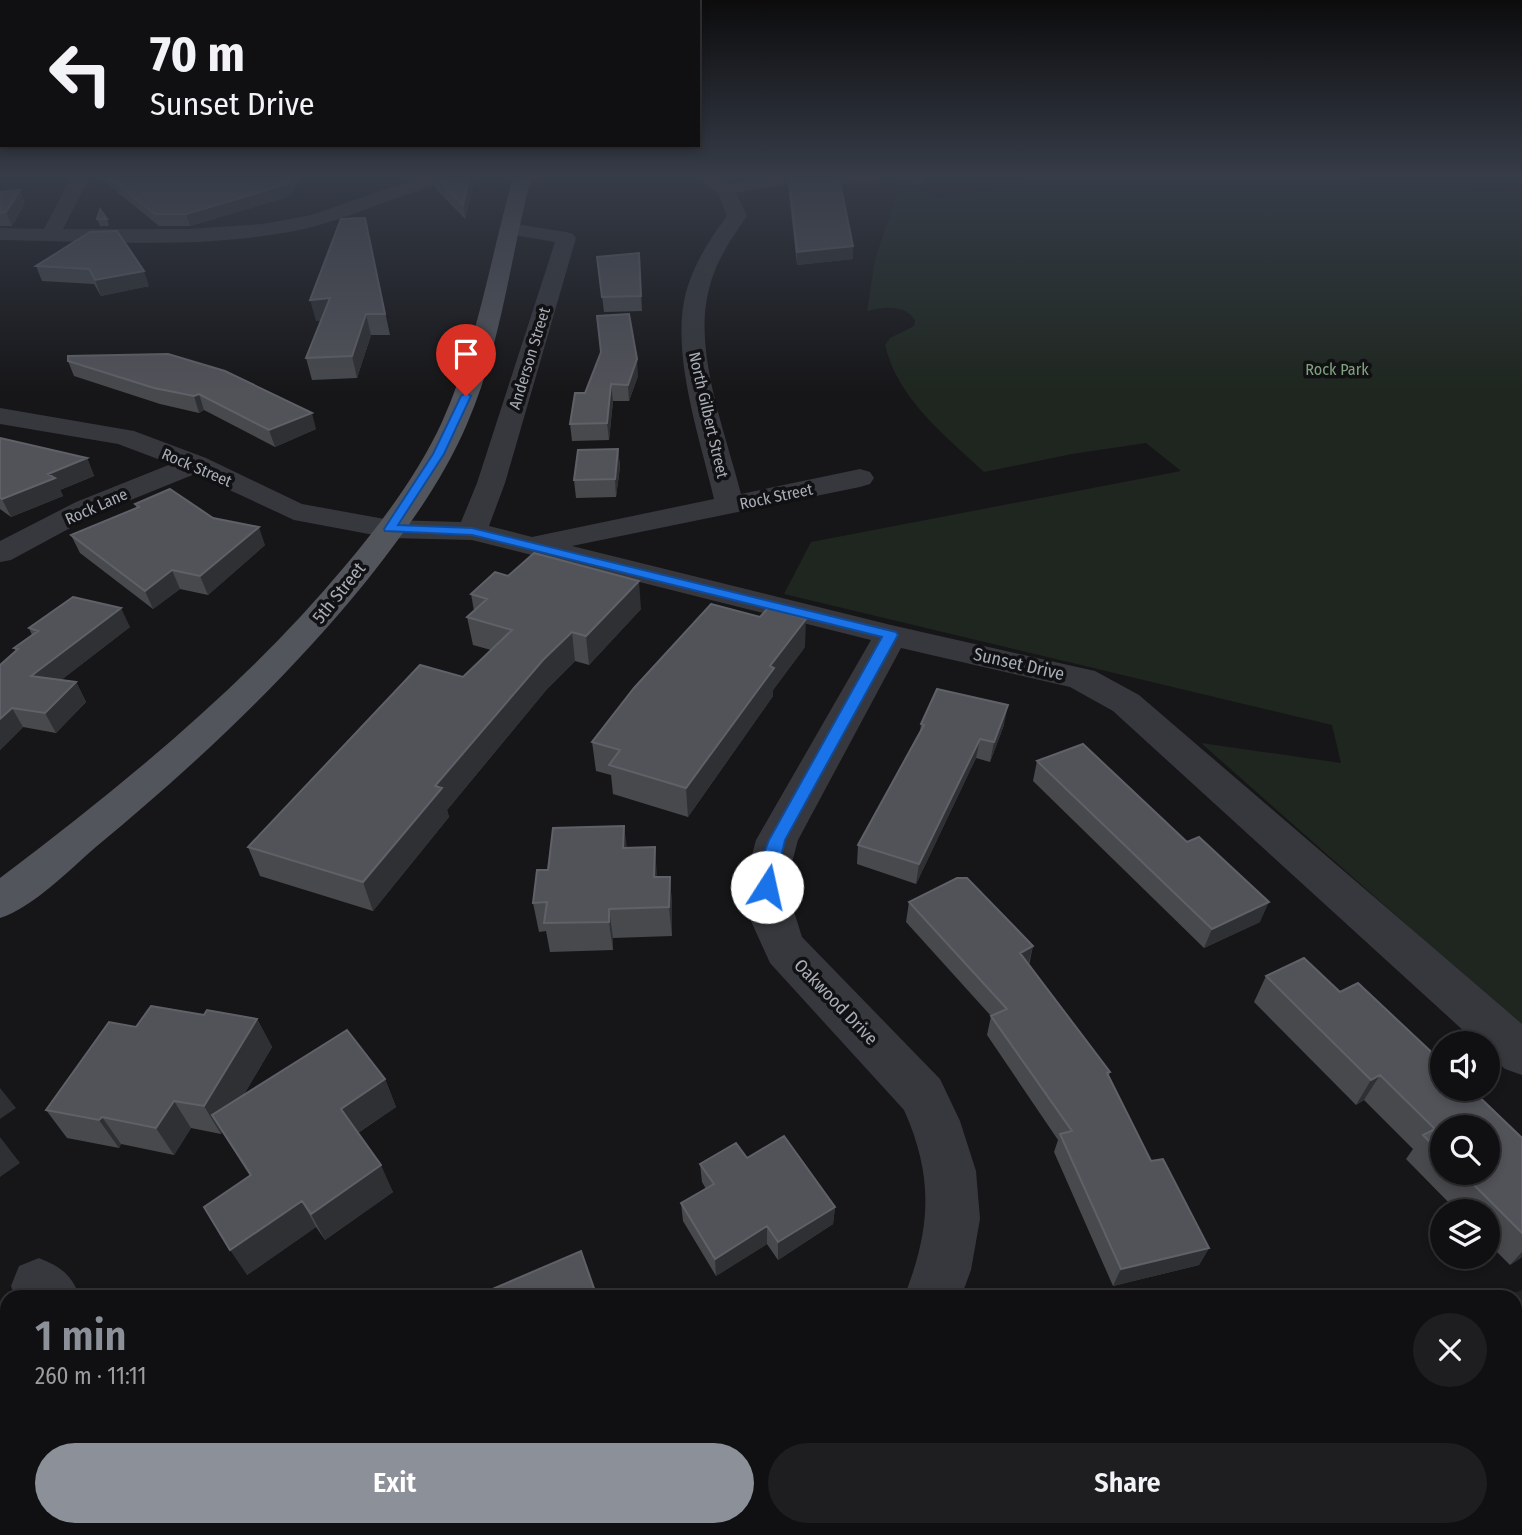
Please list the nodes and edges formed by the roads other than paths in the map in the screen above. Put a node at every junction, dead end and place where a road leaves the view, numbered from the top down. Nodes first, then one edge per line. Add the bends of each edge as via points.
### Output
1 (504, 250) edge
2 (562, 250) edge
3 (715, 250) edge
4 (0, 415) edge
5 (195, 464) junction
6 (860, 478) dead end
7 (730, 506) junction
8 (390, 529) junction
9 (472, 531) junction
10 (528, 546) junction
11 (0, 553) edge
12 (891, 635) junction
13 (0, 901) edge
14 (1522, 1054) edge
15 (934, 1290) edge

1 - 8 main road, 5th Street via 466,396 438,454
2 - 9 street, Anderson Street
3 - 7 street, North Gilbert Street via 695,300 693,346
4 - 5 street, Rock Street via 124,437
5 - 8 street, Rock Street via 294,511
5 - 11 street, Rock Lane via 86,508
6 - 7 street, Rock Street
7 - 10 street, Rock Street
8 - 9 street, Sunset Drive
8 - 13 main road, 5th Street via 332,605 240,701
9 - 10 street, Sunset Drive
10 - 12 street, Sunset Drive
12 - 14 street, Sunset Drive via 1082,679 1117,697
12 - 15 street, Oakwood Drive via 777,840 767,872 766,901 772,925 786,950 922,1095 937,1124 956,1203 950,1246

